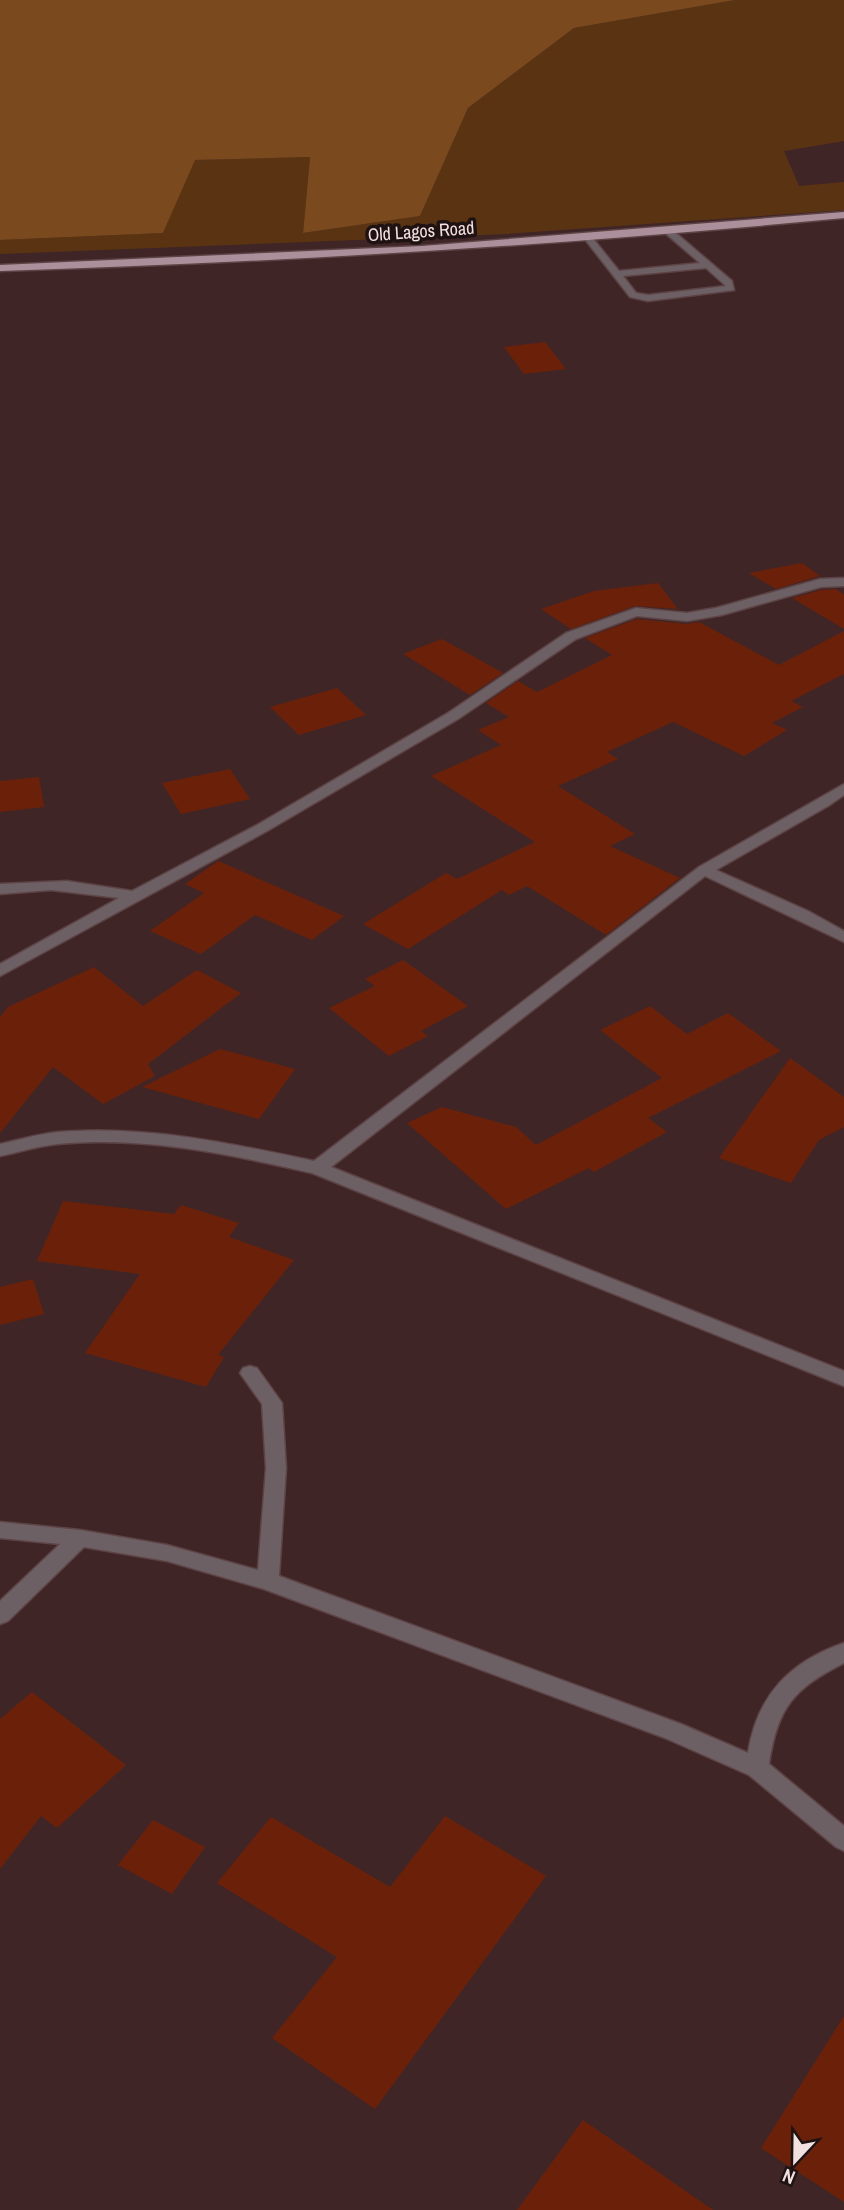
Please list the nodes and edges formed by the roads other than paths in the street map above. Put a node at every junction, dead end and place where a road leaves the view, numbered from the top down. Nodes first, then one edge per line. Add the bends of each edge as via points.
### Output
1 (844, 215) edge
2 (667, 230) junction
3 (589, 238) junction
4 (708, 265) junction
5 (0, 268) edge
6 (617, 274) junction
7 (844, 582) edge
8 (844, 788) edge
9 (704, 870) junction
10 (0, 889) edge
11 (134, 896) junction
12 (844, 937) edge
13 (0, 971) edge
14 (0, 1150) edge
15 (317, 1168) junction
16 (250, 1373) dead end
17 (844, 1379) edge
18 (0, 1530) edge
19 (80, 1538) junction
20 (268, 1581) junction
21 (0, 1615) edge
22 (844, 1652) edge
23 (757, 1768) junction
24 (844, 1840) edge

1 - 2 main road, Old Lagos Road
2 - 3 main road, Old Lagos Road
2 - 4 lane
3 - 5 main road, Old Lagos Road via 154,264
3 - 6 lane
4 - 6 lane
4 - 6 lane via 731,288 640,297 631,293
7 - 11 street via 820,583 687,617 636,612 571,636 453,716
8 - 9 street
9 - 12 street
9 - 15 street
10 - 11 street via 35,884 85,886
11 - 13 street
14 - 15 street via 57,1138 146,1139 234,1149
15 - 17 street
16 - 20 street via 272,1403 276,1468
18 - 19 street
19 - 20 street via 166,1553
19 - 21 street
20 - 23 street via 673,1731
22 - 23 street via 802,1674 774,1700 761,1736
23 - 24 street

